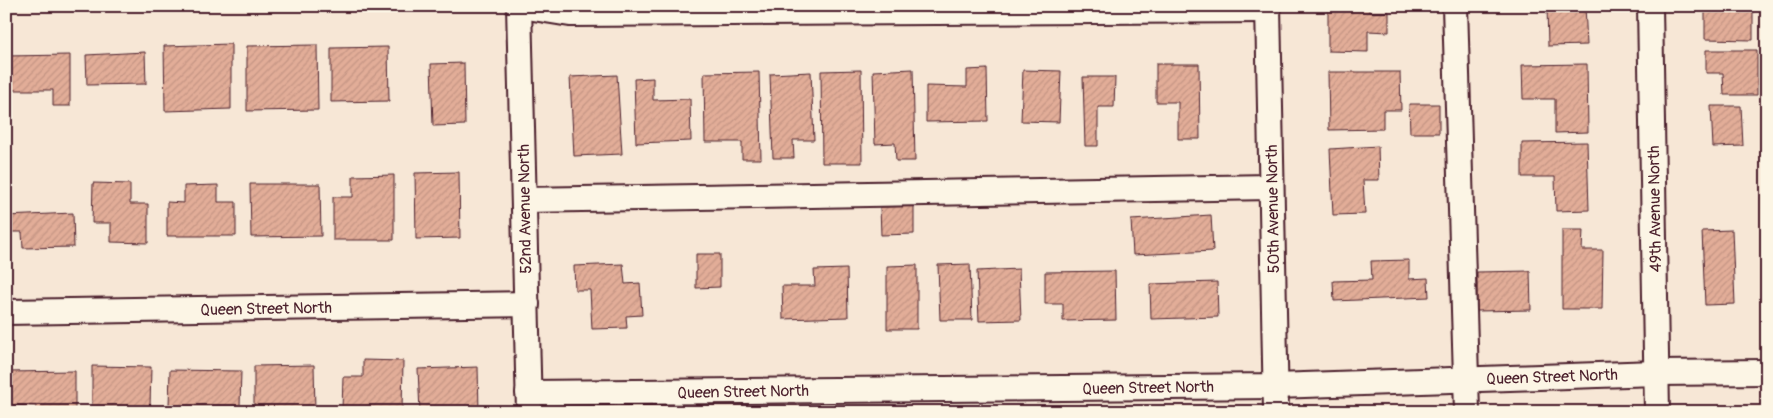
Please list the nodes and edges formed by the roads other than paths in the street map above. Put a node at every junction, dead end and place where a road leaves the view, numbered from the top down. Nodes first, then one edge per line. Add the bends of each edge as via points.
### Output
1 (520, 6) edge
2 (1455, 6) edge
3 (1650, 6) edge
4 (1268, 8) edge
5 (1272, 187) junction
6 (524, 200) junction
7 (526, 304) junction
8 (6, 312) edge
9 (1767, 372) edge
10 (1656, 373) junction
11 (1466, 379) junction
12 (1275, 386) junction
13 (528, 402) edge
14 (1276, 412) edge
15 (1467, 412) edge
16 (1657, 412) edge

1 - 4 street via 570,14
1 - 6 street, 52nd Avenue North
2 - 11 street
3 - 10 street, 49th Avenue North
4 - 5 street, 50th Avenue North
5 - 6 street
5 - 12 street, 50th Avenue North
6 - 7 street, 52nd Avenue North
7 - 8 street, Queen Street North
7 - 13 street, 52nd Avenue North
9 - 10 street, Queen Street North
10 - 11 street, Queen Street North
10 - 16 street, 49th Avenue North
11 - 12 street, Queen Street North
11 - 15 street
12 - 13 street, Queen Street North
12 - 14 street, 50th Avenue North

